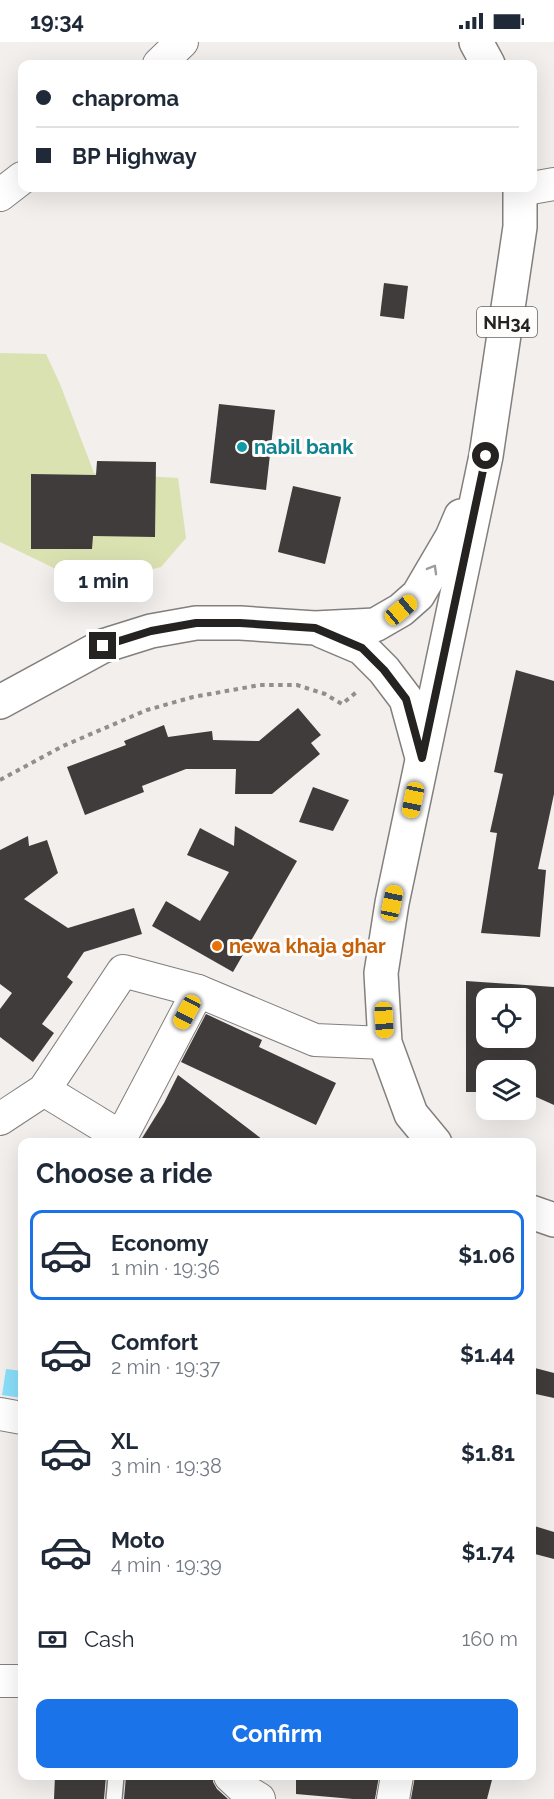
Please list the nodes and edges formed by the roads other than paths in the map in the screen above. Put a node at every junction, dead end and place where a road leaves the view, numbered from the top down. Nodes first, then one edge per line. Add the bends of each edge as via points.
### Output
1 (182, 42) edge
2 (476, 42) edge
3 (163, 60) edge
4 (486, 60) edge
5 (18, 181) edge
6 (554, 184) edge
7 (537, 186) edge
8 (520, 192) edge
9 (0, 195) edge
10 (486, 456) junction
11 (315, 628) junction
12 (0, 702) edge
13 (422, 758) junction
14 (198, 992) junction
15 (385, 1043) junction
16 (44, 1090) junction
17 (0, 1119) edge
18 (117, 1138) edge
19 (121, 1138) edge
20 (431, 1138) edge
21 (536, 1214) edge
22 (554, 1220) edge
23 (0, 1414) edge
24 (18, 1417) edge
25 (0, 1681) edge
26 (18, 1681) edge
27 (116, 1780) edge
28 (234, 1780) edge
29 (396, 1780) edge
30 (114, 1799) edge
31 (259, 1799) edge
32 (393, 1799) edge

1 - 3 street
2 - 4 highway
5 - 9 street
6 - 7 street
8 - 10 highway, NH34 via 520,227
11 -> 10 highway via 375,625 418,595 452,537
10 - 13 highway, NH34
11 - 12 highway via 196,623 151,631 103,646
11 - 13 highway via 362,648 384,670 406,699
13 - 15 highway, NH34 via 381,973
14 - 15 street via 315,1040
14 - 16 street via 123,971
14 - 19 street
15 - 20 highway, NH34 via 411,1114
16 - 17 street
16 - 18 street
21 - 22 highway
23 - 24 street
25 - 26 street
27 - 30 lane
28 - 31 street
29 - 32 street

